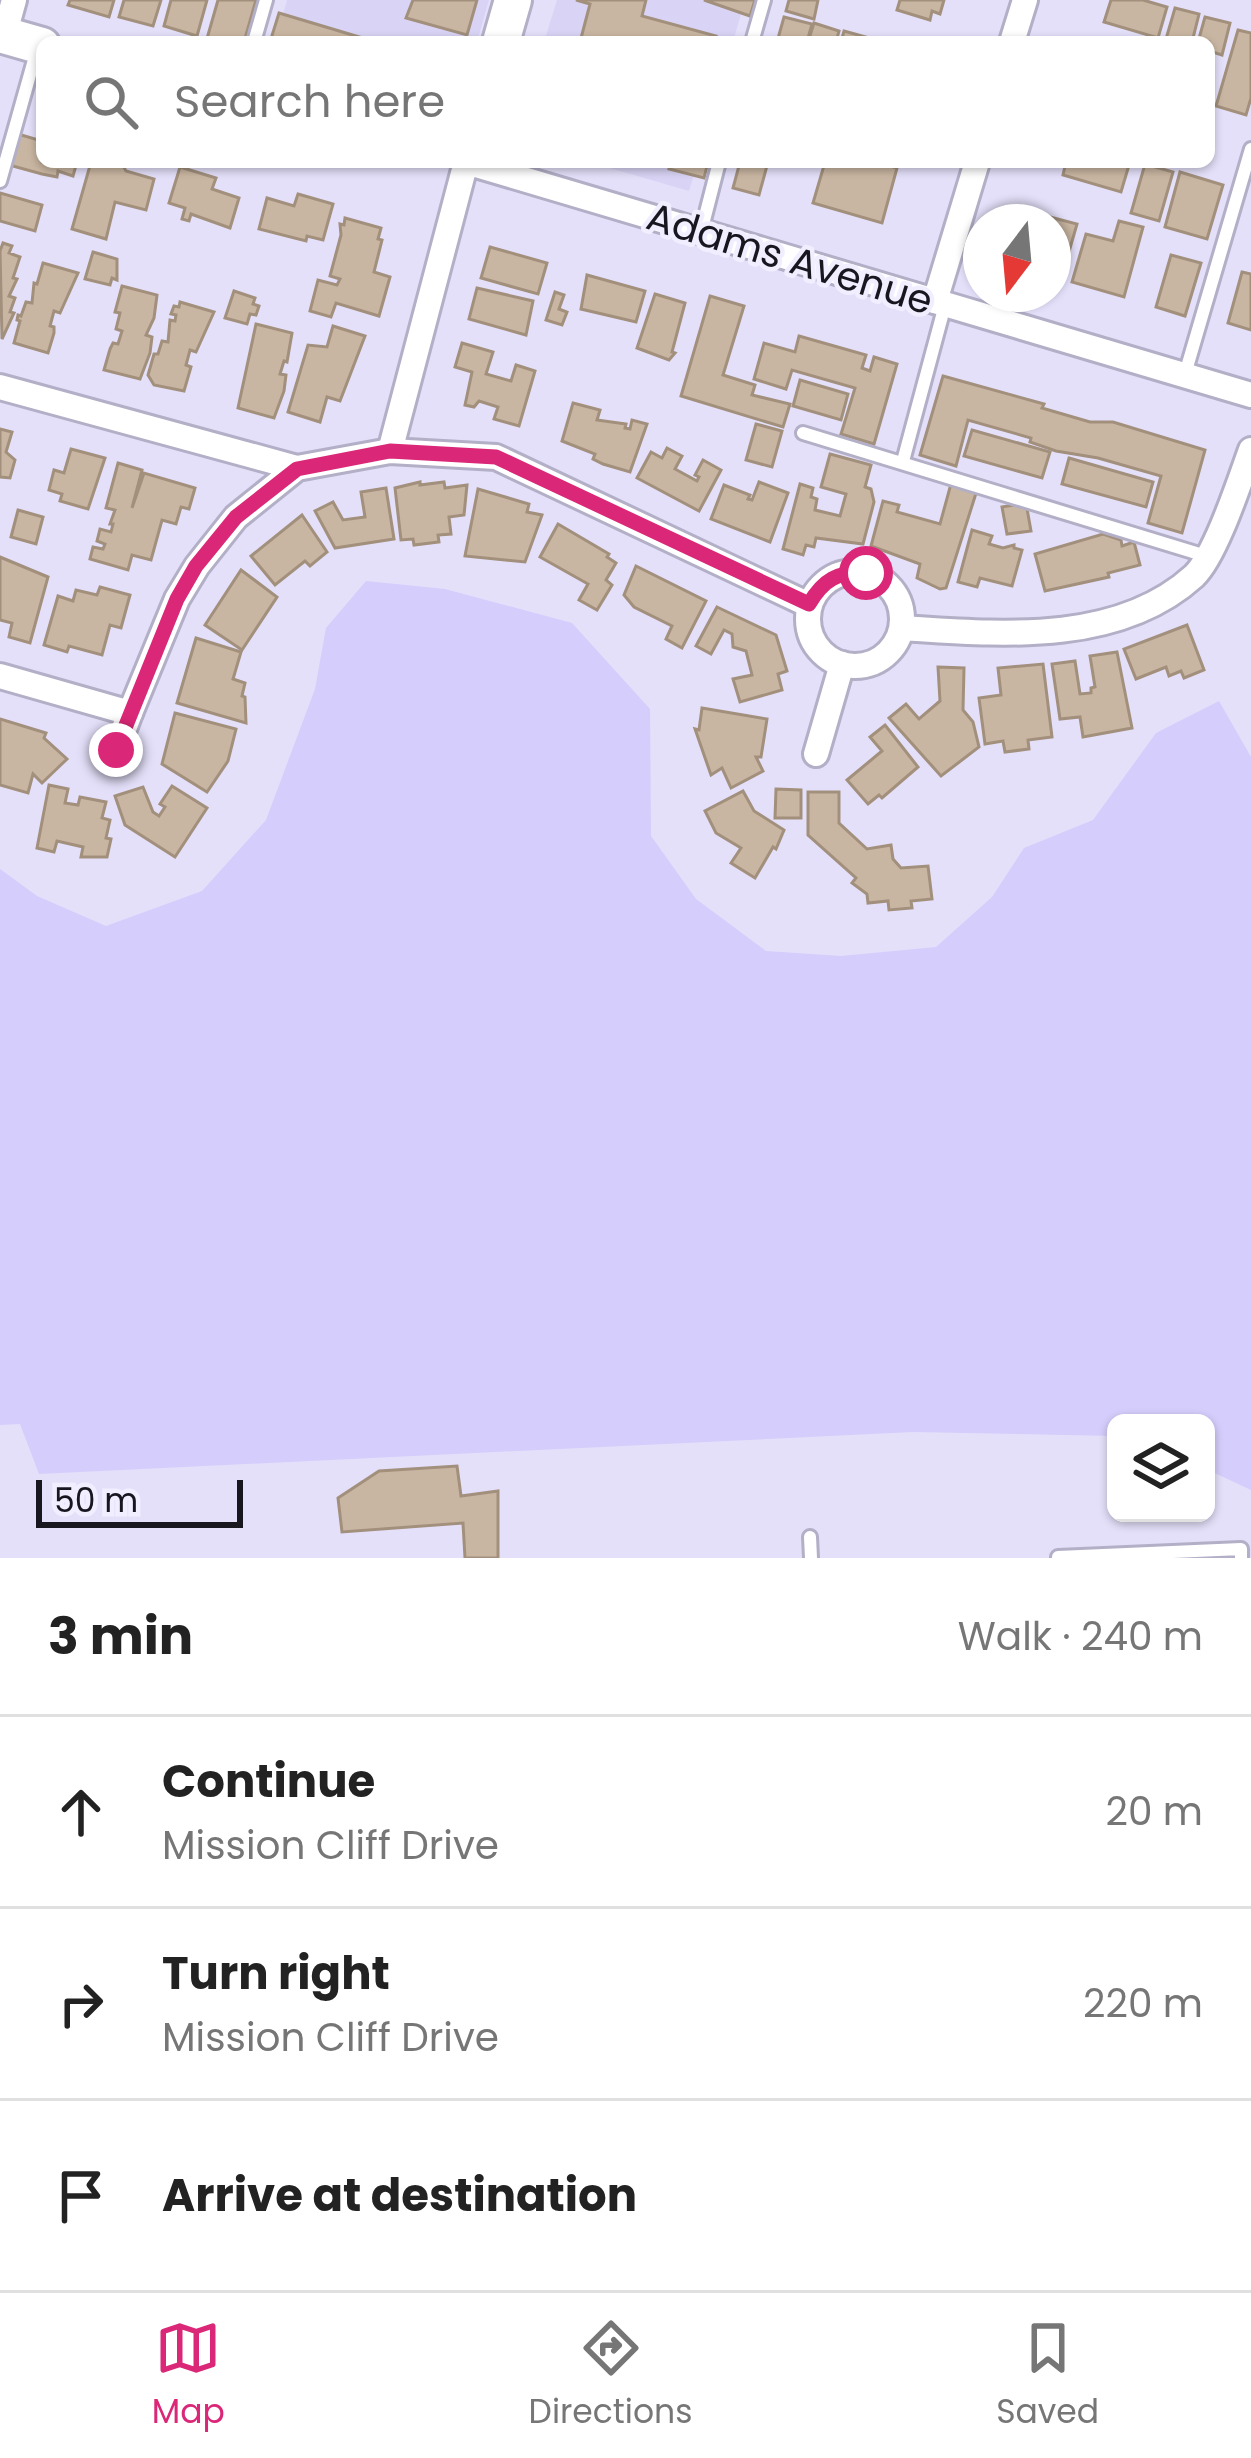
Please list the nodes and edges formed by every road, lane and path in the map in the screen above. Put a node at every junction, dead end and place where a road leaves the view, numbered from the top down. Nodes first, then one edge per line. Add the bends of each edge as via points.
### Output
1 (14, 0) edge
2 (266, 0) edge
3 (513, 0) edge
4 (764, 0) edge
5 (1025, 0) edge
6 (256, 36) edge
7 (503, 36) edge
8 (754, 36) edge
9 (1014, 36) edge
10 (21, 40) edge
11 (1251, 149) edge
12 (464, 168) edge
13 (486, 168) edge
14 (717, 168) edge
15 (974, 168) edge
16 (0, 181) edge
17 (700, 232) junction
18 (940, 303) junction
19 (1184, 376) junction
20 (0, 387) edge
21 (1251, 395) edge
22 (803, 433) dead end
23 (1251, 450) edge
24 (390, 451) junction
25 (903, 461) junction
26 (297, 469) junction
27 (1206, 556) junction
28 (809, 604) junction
29 (902, 628) junction
30 (842, 664) junction
31 (0, 676) edge
32 (130, 713) junction
33 (116, 750) dead end
34 (816, 754) dead end
35 (810, 1537) dead end
36 (811, 1558) edge
37 (1056, 1558) edge
38 (1241, 1558) edge

1 - 10 street
2 - 6 lane
3 - 7 main road
4 - 8 lane
5 - 9 street
10 - 16 lane
11 - 19 lane
12 - 24 street
13 - 17 street, Adams Avenue
14 - 17 lane
15 - 18 street
17 - 18 street, Adams Avenue
18 - 19 street, Adams Avenue
18 - 25 lane
19 - 21 street, Adams Avenue
20 - 26 street
22 - 25 lane
23 - 27 street
24 - 26 street
24 - 28 street via 496,457
25 - 27 lane
26 - 32 street via 236,517 196,566
27 - 29 street via 1197,573 1148,607 1088,626 1008,635
28 - 29 street via 832,578 866,573 895,593
28 - 30 street via 813,641
29 - 30 street via 880,659
30 - 34 street
31 - 32 street
32 - 33 street
35 - 36 lane
37 - 38 lane via 1241,1549

